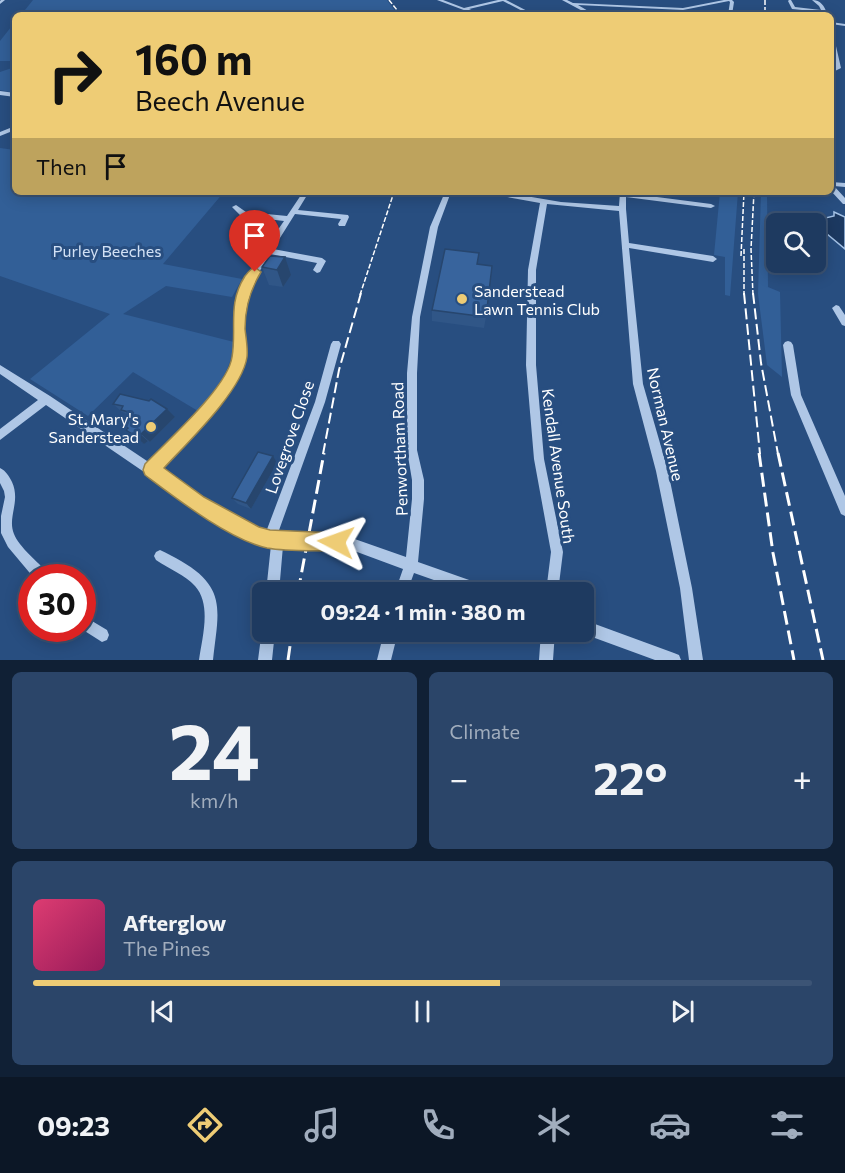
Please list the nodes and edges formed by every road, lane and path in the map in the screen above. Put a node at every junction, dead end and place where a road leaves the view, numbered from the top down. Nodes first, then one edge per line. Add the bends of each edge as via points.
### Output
1 (439, 0) edge
2 (559, 0) edge
3 (639, 0) edge
4 (653, 0) edge
5 (696, 0) edge
6 (730, 0) edge
7 (814, 0) edge
8 (840, 0) edge
9 (845, 0) edge
10 (788, 1) edge
11 (568, 2) edge
12 (797, 2) dead end
13 (705, 6) junction
14 (623, 8) junction
15 (631, 8) junction
16 (464, 9) junction
17 (660, 9) junction
18 (472, 12) edge
19 (527, 12) edge
20 (587, 12) edge
21 (626, 12) edge
22 (819, 12) edge
23 (824, 12) edge
24 (834, 46) edge
25 (834, 70) edge
26 (834, 189) edge
27 (304, 195) edge
28 (447, 195) edge
29 (508, 195) edge
30 (623, 195) edge
31 (630, 195) edge
32 (544, 201) junction
33 (845, 202) edge
34 (236, 207) dead end
35 (711, 207) dead end
36 (622, 209) junction
37 (291, 215) junction
38 (345, 218) dead end
39 (626, 245) junction
40 (268, 251) junction
41 (713, 259) dead end
42 (317, 270) dead end
43 (836, 308) dead end
44 (845, 323) edge
45 (336, 344) dead end
46 (788, 345) dead end
47 (0, 369) edge
48 (46, 399) junction
49 (0, 435) edge
50 (151, 470) junction
51 (0, 474) edge
52 (845, 510) edge
53 (274, 539) junction
54 (163, 563) dead end
55 (31, 564) edge
56 (411, 565) junction
57 (272, 582) edge
58 (405, 582) edge
59 (457, 582) edge
60 (553, 582) edge
61 (96, 631) edge
62 (594, 631) edge
63 (102, 635) dead end
64 (267, 642) edge
65 (388, 642) edge
66 (547, 642) edge
67 (207, 660) edge
68 (265, 660) edge
69 (384, 660) edge
70 (546, 660) edge
71 (674, 660) edge
72 (696, 660) edge

1 - 16 street
2 - 11 street
3 - 15 street
4 - 17 street
5 - 13 street
6 - 13 street
7 - 23 street
8 - 9 street
10 - 12 street
10 - 22 street via 791,7
11 - 14 street
11 - 20 street
13 - 17 street
14 - 15 street
14 - 21 street
15 - 17 street
16 - 18 street
16 - 19 street via 503,0
24 - 25 street via 839,68
26 - 33 street
27 - 37 street
28 - 56 street, Penwortham Road via 434,227 416,317 412,450 418,499
29 - 32 street
30 - 36 street, Norman Avenue
31 - 35 street
32 - 36 street
32 - 60 street, Kendall Avenue South via 532,270 531,365 539,459 556,552
34 - 37 street via 243,214
36 - 39 street, Norman Avenue
37 - 38 street
37 - 40 street
39 - 41 street
39 - 72 street, Norman Avenue via 638,384 662,471
40 - 42 street via 324,257
40 - 50 street via 241,300 240,358 234,372 207,410
43 - 44 street
45 - 53 street, Lovegrove Close
46 - 52 street via 796,395
47 - 48 street
48 - 49 street
48 - 50 street
50 - 53 street via 212,512 256,536
51 - 55 street via 12,494 6,523 8,536
53 - 56 street via 349,543
53 - 57 street, Lovegrove Close
54 - 67 street via 200,581 209,593
56 - 58 street, Penwortham Road
56 - 59 street
61 - 63 street
62 - 71 street
64 - 68 street
65 - 69 street
66 - 70 street

